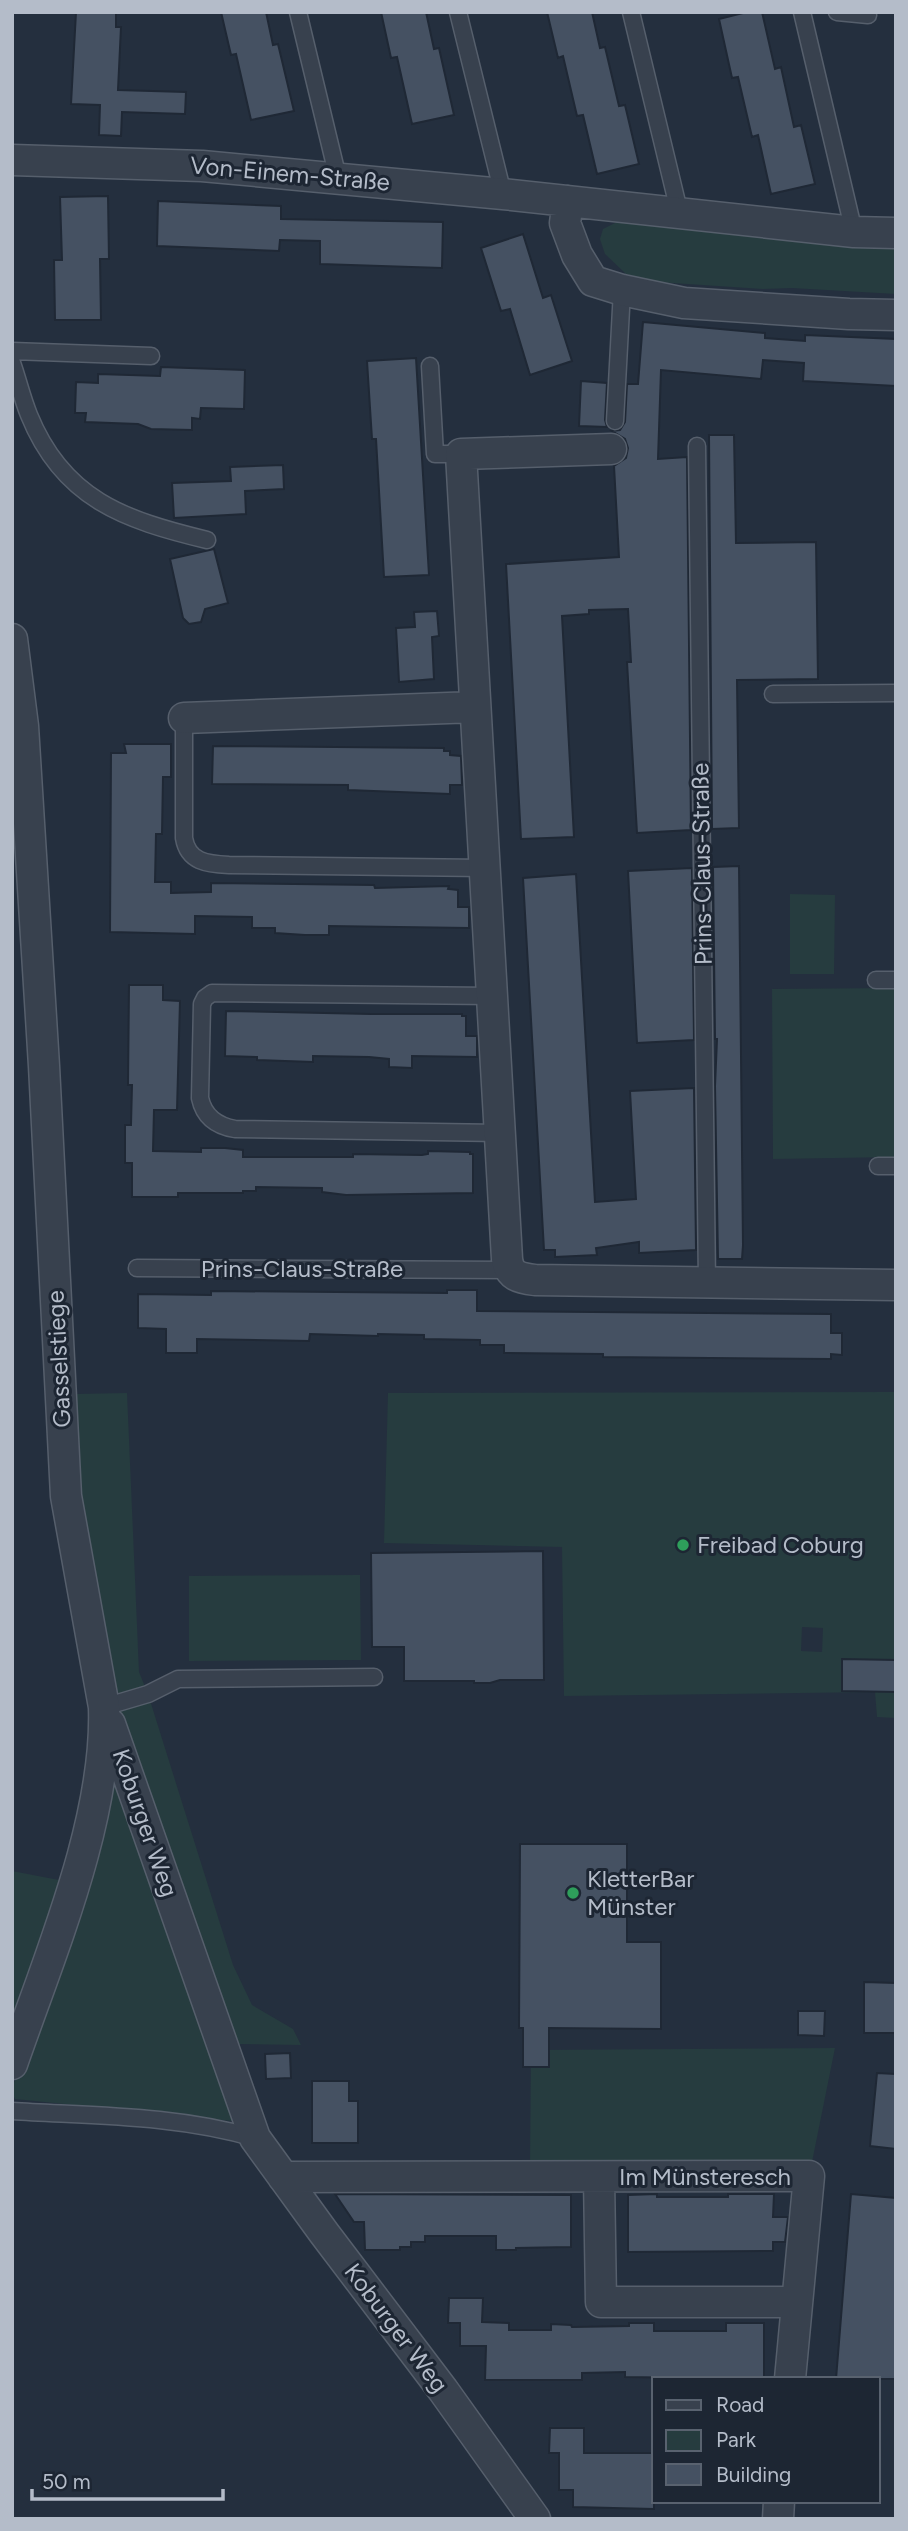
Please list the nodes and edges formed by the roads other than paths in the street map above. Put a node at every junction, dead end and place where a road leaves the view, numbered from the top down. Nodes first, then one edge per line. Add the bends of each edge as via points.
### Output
1 (299, 12) edge
2 (458, 12) edge
3 (631, 12) edge
4 (802, 12) edge
5 (837, 12) edge
6 (868, 15) dead end
7 (12, 160) edge
8 (338, 178) junction
9 (503, 194) junction
10 (568, 201) junction
11 (680, 215) junction
12 (854, 232) junction
13 (896, 233) edge
14 (622, 290) junction
15 (896, 315) edge
16 (12, 351) edge
17 (151, 356) dead end
18 (12, 363) edge
19 (430, 366) dead end
20 (613, 435) joint
21 (697, 446) dead end
22 (461, 453) junction
23 (207, 540) dead end
24 (12, 639) edge
25 (896, 693) edge
26 (773, 694) dead end
27 (475, 707) junction
28 (184, 718) joint
29 (485, 868) junction
30 (492, 996) junction
31 (500, 1133) junction
32 (878, 1166) dead end
33 (896, 1166) edge
34 (137, 1268) dead end
35 (510, 1270) junction
36 (707, 1283) junction
37 (896, 1285) edge
38 (374, 1676) dead end
39 (104, 1707) junction
40 (12, 2064) edge
41 (12, 2111) edge
42 (255, 2138) junction
43 (283, 2177) junction
44 (600, 2177) junction
45 (797, 2302) junction
46 (790, 2377) edge
47 (535, 2519) edge

1 - 8 lane
2 - 9 lane
3 - 11 lane
4 - 12 lane
5 - 6 lane
7 - 8 street, Von-Einem-Straße via 202,166
8 - 9 street, Von-Einem-Straße
9 - 10 street, Von-Einem-Straße
10 - 11 street, Von-Einem-Straße
10 - 14 street via 565,223 577,255 593,281
11 - 12 street, Von-Einem-Straße
12 - 13 street, Von-Einem-Straße
14 - 15 street via 684,303
14 - 20 lane
16 - 17 lane
18 - 23 lane via 39,436 56,465 77,487 125,515
19 - 22 lane via 435,454
20 - 22 street
21 - 36 lane, Prins-Claus-Straße
22 - 27 street
24 - 39 street, Gasselstiege via 24,739 66,1496
25 - 26 lane
27 - 28 street
27 - 29 street
28 - 29 lane via 184,838 187,851 199,861
29 - 30 street
30 - 31 street
30 - 31 lane via 212,993 202,1004 200,1098 209,1117 235,1129
31 - 35 street
32 - 33 lane
34 - 35 lane, Prins-Claus-Straße
35 - 36 street, Prins-Claus-Straße via 520,1278 535,1280
36 - 37 street, Prins-Claus-Straße
38 - 39 lane via 178,1679
39 - 40 street, Gasselstiege via 102,1759 82,1854
39 - 42 street, Koburger Weg
41 - 42 lane via 187,2122
42 - 43 street, Koburger Weg
43 - 44 street, Im Münsteresch
43 - 47 street, Koburger Weg
44 - 45 street, Im Münsteresch via 601,2302
44 - 45 street, Im Münsteresch via 809,2176
45 - 46 street, Im Münsteresch

